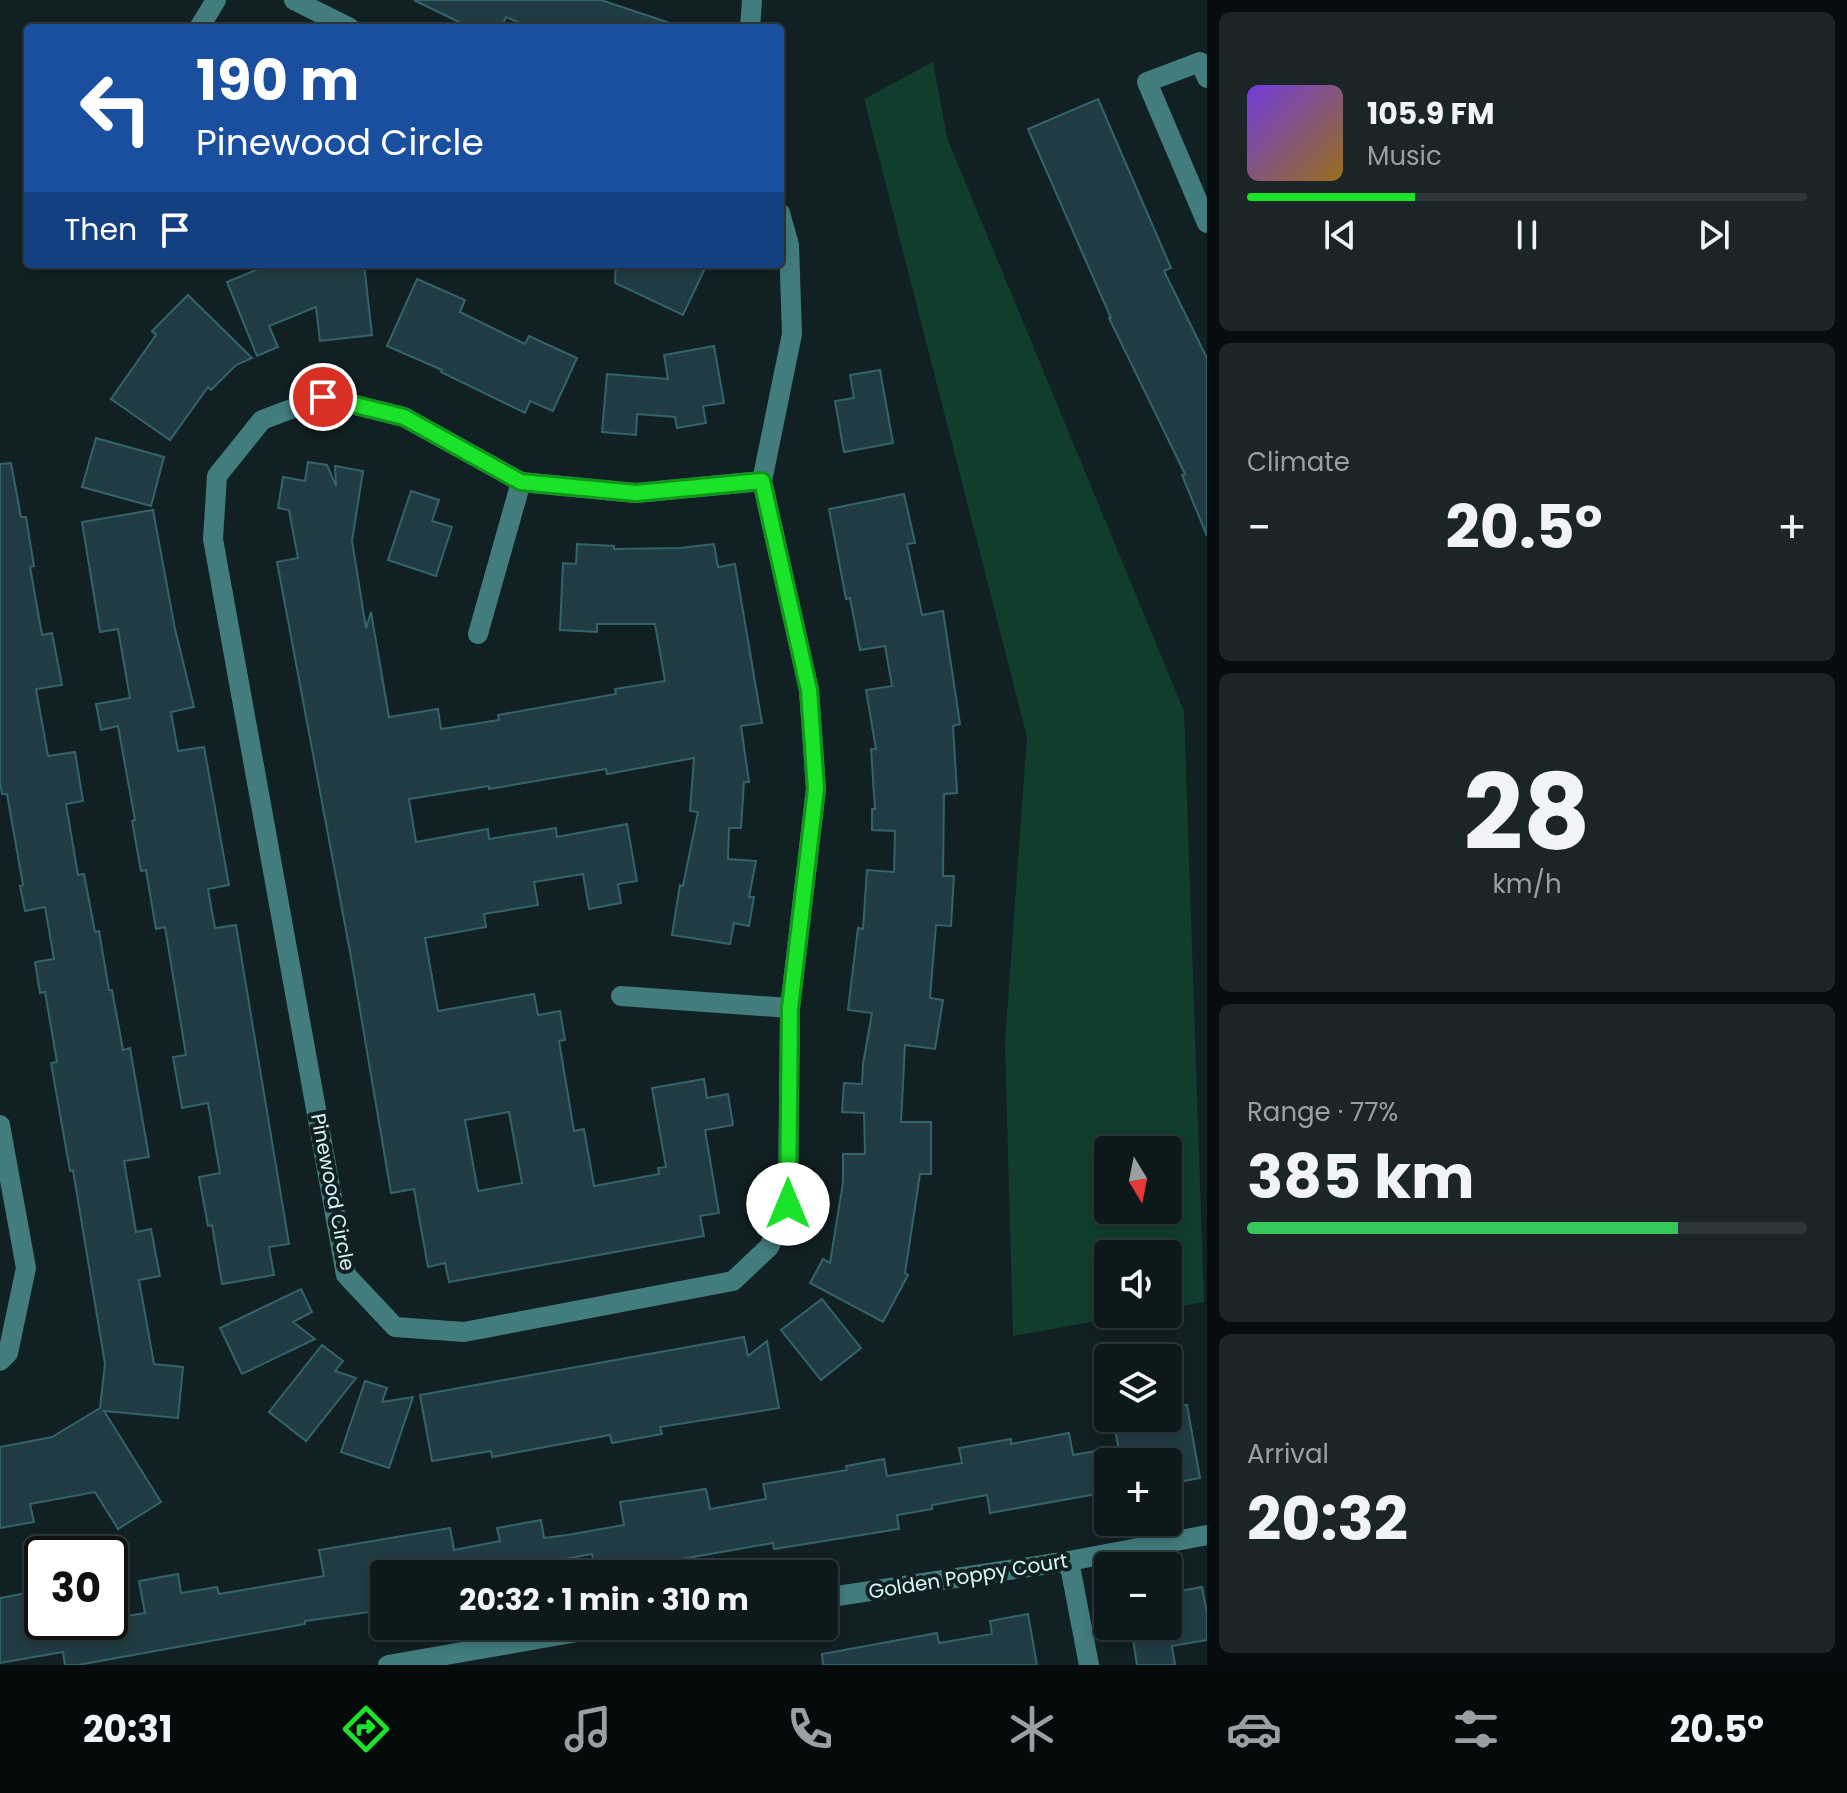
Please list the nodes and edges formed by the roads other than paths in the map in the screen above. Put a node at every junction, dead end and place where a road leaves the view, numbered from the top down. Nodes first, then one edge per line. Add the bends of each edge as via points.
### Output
1 (216, 0) edge
2 (294, 0) edge
3 (752, 0) edge
4 (201, 24) edge
5 (342, 24) edge
6 (750, 24) edge
7 (1207, 78) edge
8 (1206, 217) edge
9 (784, 227) edge
10 (762, 481) junction
11 (521, 482) junction
12 (478, 634) dead end
13 (621, 996) dead end
14 (790, 1008) junction
15 (0, 1125) edge
16 (0, 1361) edge
17 (1207, 1535) edge
18 (1069, 1561) junction
19 (838, 1596) edge
20 (532, 1640) edge
21 (388, 1665) edge
22 (1089, 1665) edge

1 - 4 street
2 - 5 street
3 - 6 street
7 - 8 street via 1200,62 1147,82
9 - 10 street, Pinewood Circle via 792,334
10 - 11 street, Pinewood Circle via 636,493
10 - 14 street, Pinewood Circle via 809,690 816,789
11 - 12 street
11 - 14 street, Pinewood Circle via 404,417 323,397 262,420 217,476 213,539 346,1275 395,1327 464,1332 733,1281 769,1247 788,1204
13 - 14 street
15 - 16 street via 26,1268 8,1353
17 - 18 street, Golden Poppy Court
18 - 19 street, Golden Poppy Court
18 - 22 street
20 - 21 street

